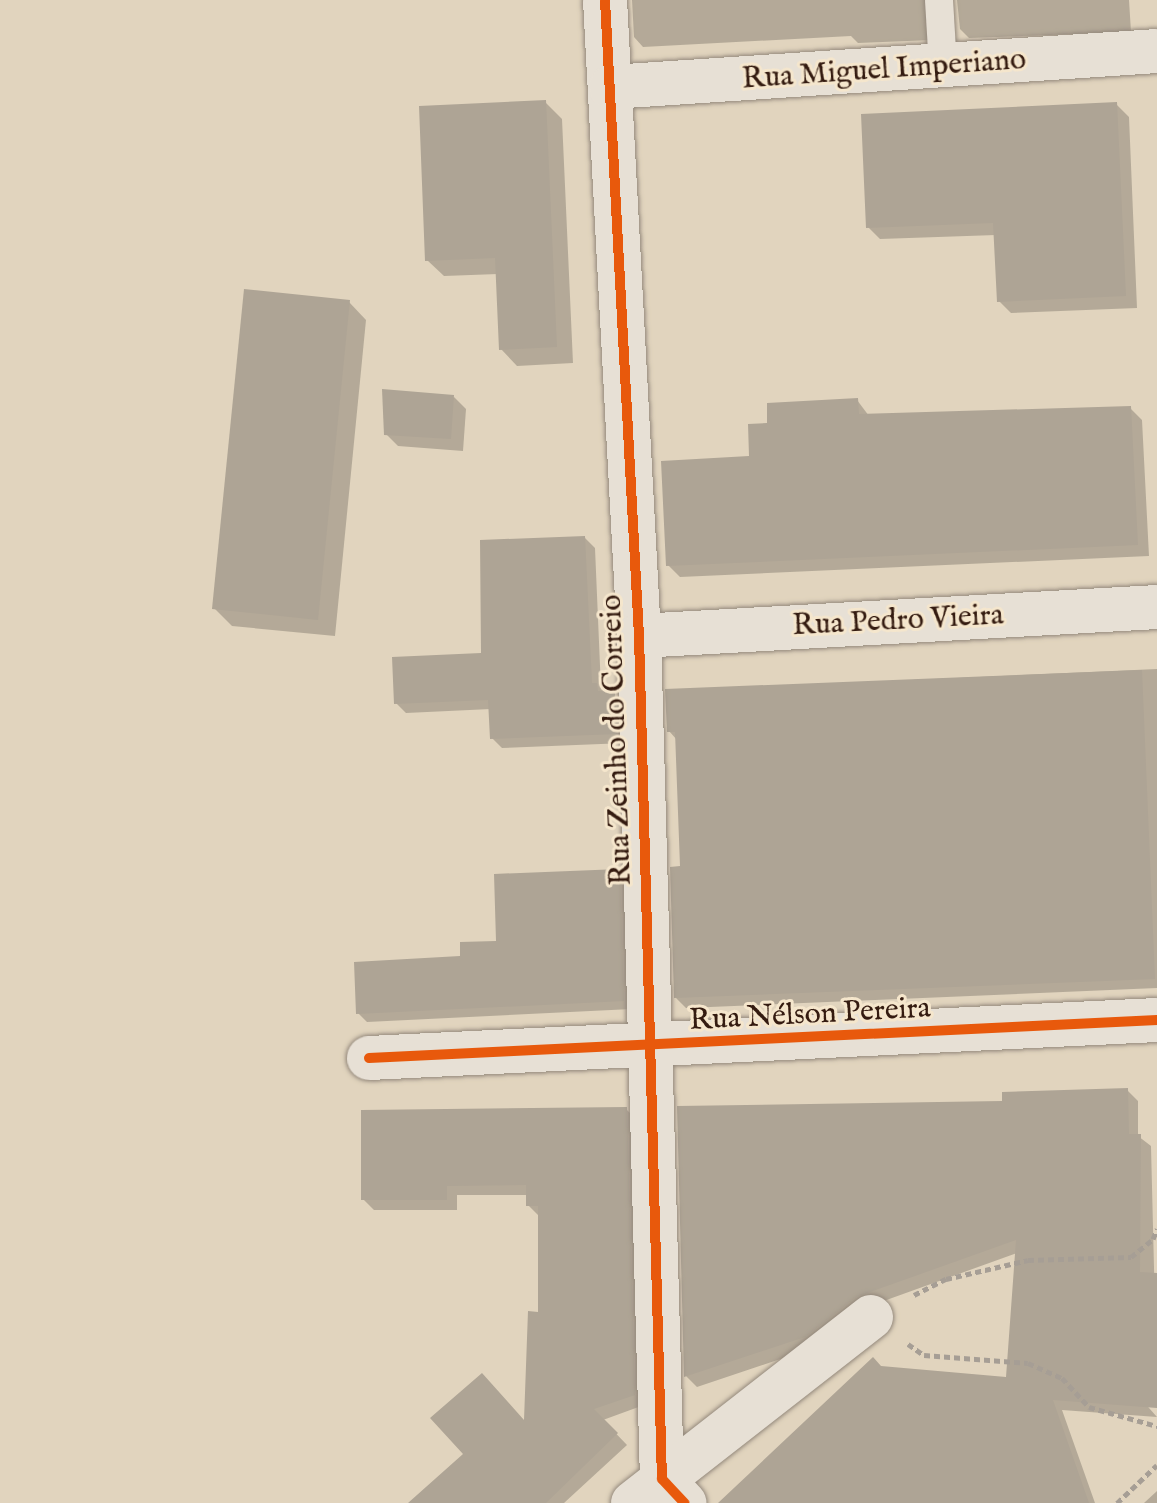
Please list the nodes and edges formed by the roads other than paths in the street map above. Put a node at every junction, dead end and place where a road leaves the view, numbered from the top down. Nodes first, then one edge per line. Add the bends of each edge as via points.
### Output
1 (605, 0) edge
2 (939, 0) edge
3 (1157, 51) edge
4 (943, 67) junction
5 (611, 87) junction
6 (1157, 607) edge
7 (639, 636) junction
8 (1157, 1020) edge
9 (649, 1048) junction
10 (369, 1058) dead end
11 (871, 1317) road end
12 (660, 1495) edge

1 - 5 street, Rua Zeinho do Correio
2 - 4 lane
3 - 4 street, Rua Miguel Imperiano
4 - 5 street, Rua Miguel Imperiano
5 - 7 street, Rua Zeinho do Correio
6 - 7 street, Rua Pedro Vieira
7 - 9 street, Rua Zeinho do Correio
8 - 9 street, Rua Nélson Pereira
9 - 10 street, Rua Nélson Pereira
9 - 12 street, Rua Zeinho do Correio
11 - 12 street

